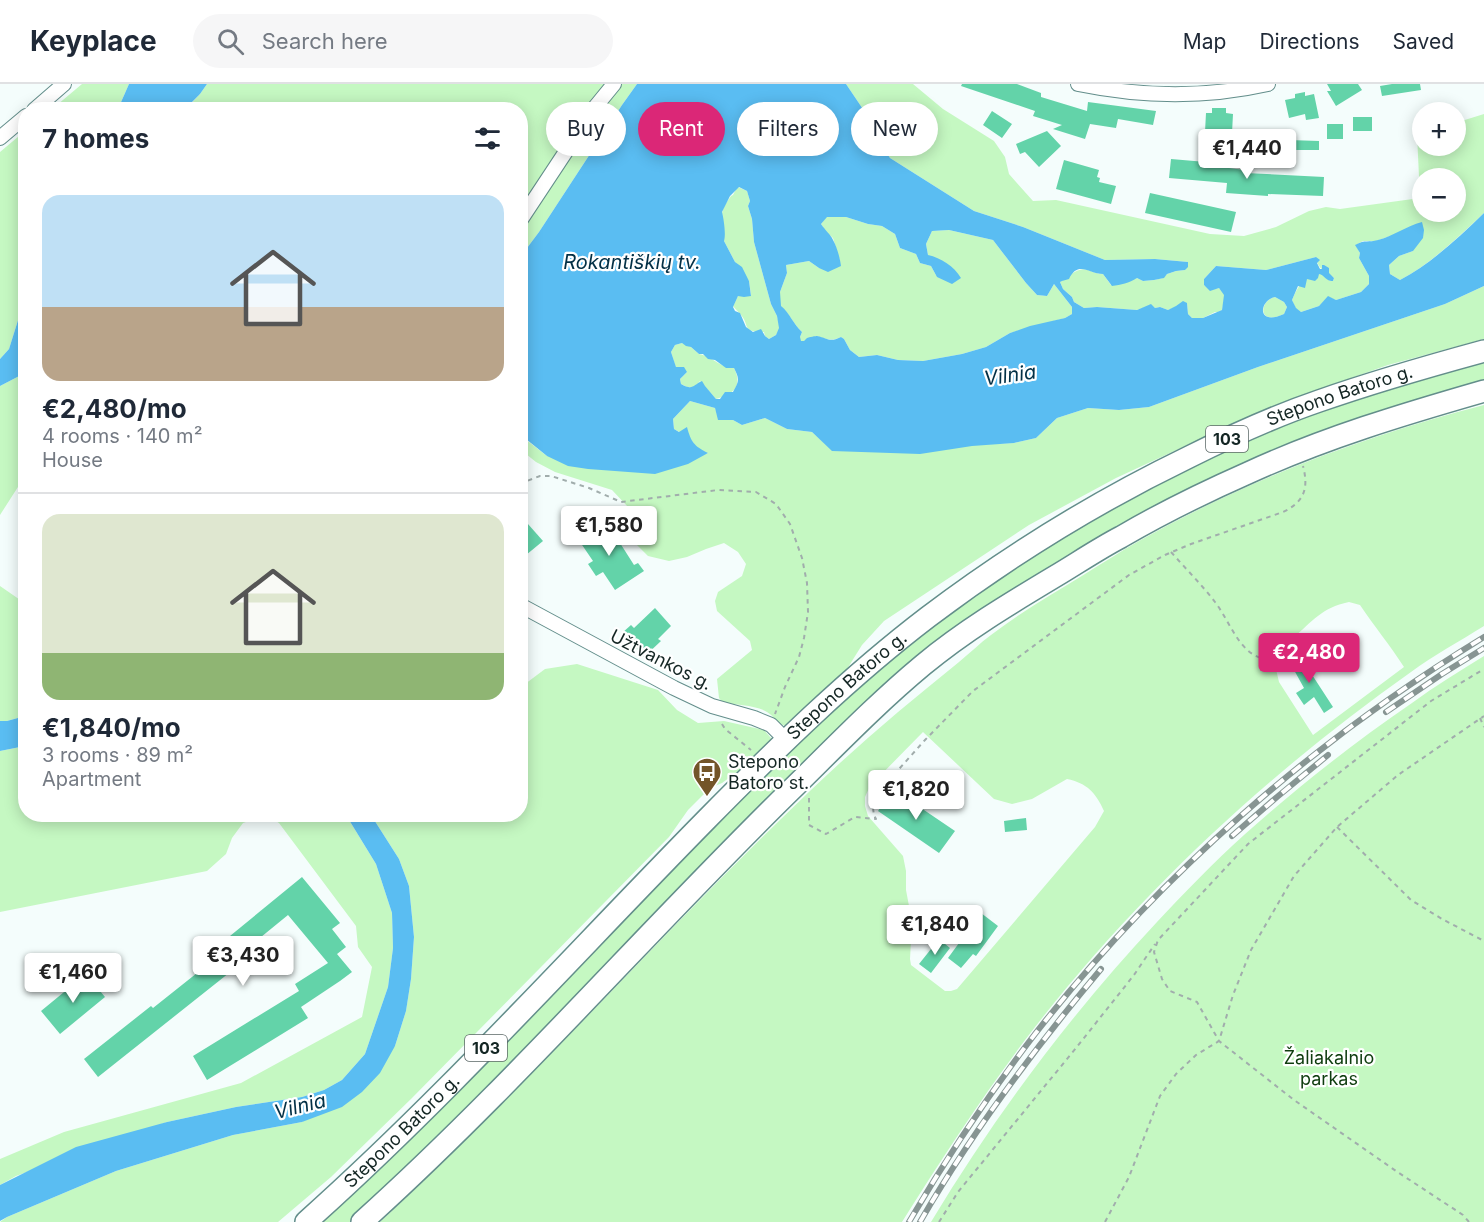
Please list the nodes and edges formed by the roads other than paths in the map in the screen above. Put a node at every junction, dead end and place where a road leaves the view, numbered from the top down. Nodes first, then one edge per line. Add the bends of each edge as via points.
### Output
1 (64, 84) edge
2 (614, 84) edge
3 (1078, 84) edge
4 (1268, 84) edge
5 (43, 102) edge
6 (18, 123) edge
7 (0, 138) edge
8 (528, 209) edge
9 (1484, 351) edge
10 (1484, 392) edge
11 (528, 609) edge
12 (779, 732) junction
13 (306, 1222) edge
14 (362, 1222) edge

1 - 5 street
2 - 8 street
3 - 4 street via 1163,95
6 - 7 street
9 - 12 main road, Stepono Batoro g. / 103 via 1317,402 1233,436 1097,504 990,572 925,619 820,707
10 - 14 main road, Stepono Batoro g. / 103 via 1354,431 1251,471 1120,537 961,636 875,706 496,1093
11 - 12 street, Užtvankos g. via 674,688 712,706 754,718
12 - 13 main road, Stepono Batoro g. / 103 via 764,762 468,1067

